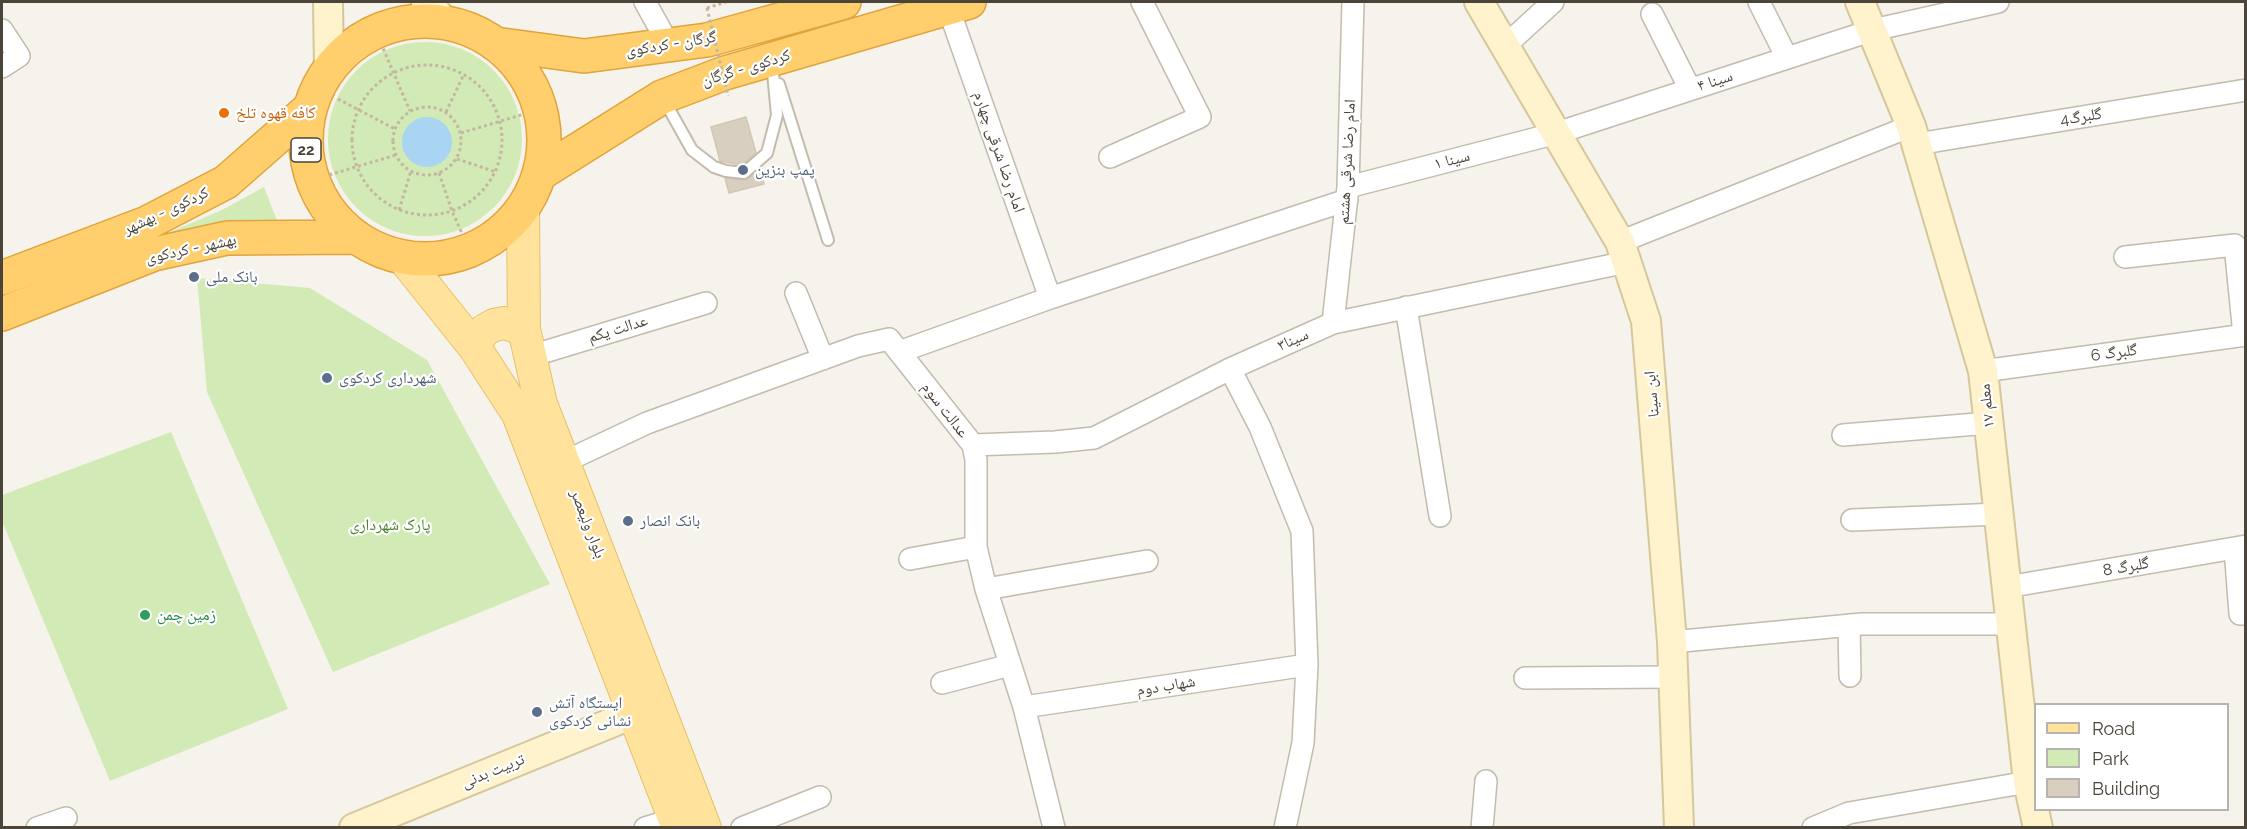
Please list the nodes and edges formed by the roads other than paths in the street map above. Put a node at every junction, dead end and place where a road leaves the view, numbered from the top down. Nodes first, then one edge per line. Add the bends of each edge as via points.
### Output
1 (328, 2) edge
2 (645, 2) edge
3 (844, 2) edge
4 (1142, 2) edge
5 (1353, 2) edge
6 (1479, 2) edge
7 (1553, 2) edge
8 (1760, 2) edge
9 (1860, 2) edge
10 (1998, 2) edge
11 (958, 4) edge
12 (436, 12) edge
13 (1652, 14) dead end
14 (2, 30) edge
15 (1873, 30) junction
16 (495, 44) junction
17 (669, 45) junction
18 (1505, 46) junction
19 (1787, 58) junction
20 (771, 60) junction
21 (10, 62) edge
22 (1690, 89) junction
23 (2246, 90) edge
24 (325, 93) junction
25 (662, 97) junction
26 (1557, 133) junction
27 (1914, 135) junction
28 (1110, 157) dead end
29 (541, 173) junction
30 (1347, 193) junction
31 (523, 210) junction
32 (355, 237) junction
33 (828, 240) dead end
34 (1623, 252) junction
35 (2125, 257) dead end
36 (403, 258) junction
37 (2, 278) edge
38 (796, 293) dead end
39 (1050, 298) junction
40 (706, 303) dead end
41 (1406, 307) junction
42 (2, 314) edge
43 (1333, 323) junction
44 (2245, 335) edge
45 (527, 343) junction
46 (475, 348) junction
47 (899, 352) junction
48 (823, 359) junction
49 (1230, 369) junction
50 (1983, 371) junction
51 (1989, 423) junction
52 (1843, 435) dead end
53 (973, 445) junction
54 (564, 462) junction
55 (1999, 514) junction
56 (1440, 516) dead end
57 (1852, 520) dead end
58 (976, 547) junction
59 (2240, 547) edge
60 (910, 559) dead end
61 (1147, 561) dead end
62 (2007, 587) junction
63 (986, 589) junction
64 (2246, 614) edge
65 (2011, 624) junction
66 (1849, 625) junction
67 (1672, 642) junction
68 (1010, 665) junction
69 (1307, 665) junction
70 (1850, 676) dead end
71 (1674, 677) junction
72 (1525, 678) dead end
73 (942, 683) dead end
74 (1024, 707) junction
75 (633, 714) junction
76 (1486, 781) dead end
77 (2028, 782) junction
78 (820, 797) dead end
79 (2034, 810) edge
80 (2034, 811) edge
81 (66, 818) dead end
82 (666, 825) edge
83 (37, 828) edge
84 (354, 828) edge
85 (705, 828) edge
86 (742, 828) edge
87 (1054, 828) edge
88 (1285, 828) edge
89 (1482, 828) edge
90 (1679, 828) edge
91 (1813, 828) edge
92 (2038, 828) edge

1 - 24 street
2 - 17 street
3 - 17 highway, گرگان - کردکوی / 22 via 707,40
4 - 28 street via 1200,117
5 - 30 street, امام رضا شرقی هشتم
6 - 18 street, ابن سینا
7 - 18 street
8 - 19 street
9 - 15 street, معلم ۱۷
10 - 15 street, سینا ۴
11 - 20 highway, کردکوی - گرگان
11 - 39 street, امام رضا شرقی چهارم
12 - 16 highway, 22
12 - 24 highway, 22 via 422,21 399,24 358,41 343,54
13 - 22 street
14 - 21 street
15 - 19 street, سینا ۴
15 - 27 street, معلم ۱۷
16 - 17 highway, گرگان - کردکوی / 22 via 584,56
16 - 29 highway, 22 via 524,72 541,109 545,131
18 - 26 street, ابن سینا
19 - 22 street, سینا ۴
20 - 25 highway, کردکوی - گرگان
20 - 25 lane via 777,116 767,153 744,173 714,167 692,150
20 - 33 lane
22 - 26 street, سینا ۴
23 - 27 street, گلبرگ4
24 - 32 highway, 22 via 305,133 306,157 312,180 329,212
24 - 37 highway, کردکوی - بهشهر / 22 via 225,182 147,223
25 - 29 highway, کردکوی - گرگان
26 - 30 street, سینا ۱
26 - 34 street, ابن سینا
27 - 34 street, گلبرگ4
27 - 50 street, معلم ۱۷
29 - 31 highway, 22
30 - 39 street, سینا ۱
30 - 43 street, امام رضا شرقی هشتم
31 - 36 highway, 22 via 490,241 470,251 448,258
31 - 45 main road, بلوار ولیعصر
32 - 36 highway, 22
32 - 42 highway, بهشهر - کردکوی / 22 via 227,238 154,254
34 - 41 street, سینا۳
34 - 67 street, ابن سینا via 1646,321
35 - 44 street via 2235,244
36 - 46 main road, بلوار ولیعصر
38 - 48 street
39 - 47 street, سینا ۱
40 - 45 street, عدالت یکم
41 - 43 street, سینا۳
41 - 56 street
43 - 49 street, سینا۳
44 - 50 street, گلبرگ 6
45 - 46 main road via 504,323 485,330
45 - 54 main road, بلوار ولیعصر via 541,404
46 - 75 main road, بلوار ولیعصر via 518,414
47 - 48 street, عدالت سوم via 889,339
47 - 53 street, عدالت سوم
48 - 54 street, عدالت سوم via 647,423
49 - 53 street, سینا۳ via 1094,438
49 - 69 street via 1260,427 1302,531
50 - 51 street, معلم ۱۷
51 - 52 street
51 - 55 street, معلم ۱۷
53 - 58 street, عدالت سوم
54 - 85 main road, بلوار ولیعصر
55 - 57 street
55 - 62 street, معلم ۱۷
58 - 60 street
58 - 63 street, عدالت سوم
59 - 62 street, گلبرگ 8
59 - 64 street via 2240,614
61 - 63 street
62 - 65 street, معلم ۱۷
63 - 68 street, عدالت سوم
65 - 66 street
65 - 77 street, معلم ۱۷
66 - 67 street
66 - 70 street
67 - 71 street, ابن سینا
68 - 73 street
68 - 74 street, عدالت سوم
69 - 74 street, شهاب دوم
69 - 88 street via 1303,743
71 - 72 street
71 - 90 street, ابن سینا
74 - 87 street, عدالت سوم
75 - 82 main road, بلوار ولیعصر
75 - 84 street, تربیت بدنی
76 - 89 street
77 - 79 street, معلم ۱۷
77 - 91 street via 1849,813
78 - 86 street
80 - 92 street, معلم ۱۷
81 - 83 street

